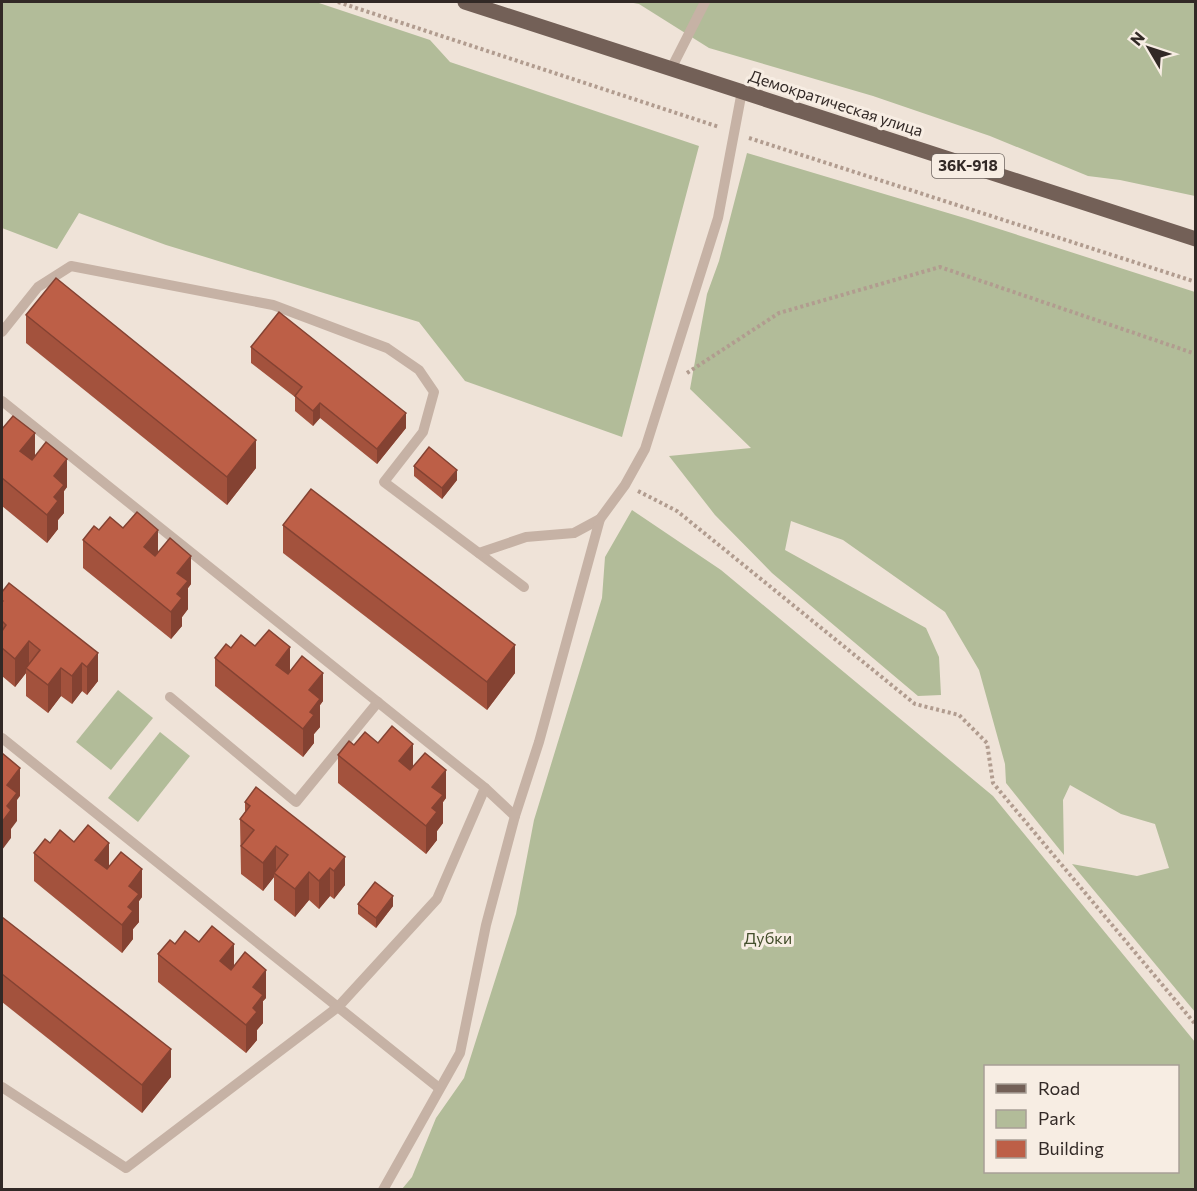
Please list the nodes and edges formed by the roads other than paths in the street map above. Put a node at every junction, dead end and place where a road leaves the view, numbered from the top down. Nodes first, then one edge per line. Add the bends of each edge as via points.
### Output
1 (465, 2) edge
2 (705, 2) edge
3 (671, 69) junction
4 (742, 91) junction
5 (1196, 239) edge
6 (2, 332) edge
7 (2, 401) edge
8 (600, 519) junction
9 (479, 553) junction
10 (524, 587) dead end
11 (170, 697) dead end
12 (378, 702) junction
13 (2, 738) edge
14 (485, 788) junction
15 (515, 816) junction
16 (338, 1007) junction
17 (2, 1087) edge
18 (439, 1088) junction
19 (383, 1190) edge

1 - 3 main road, Демократическая улица / 36К-918
2 - 3 lane
3 - 4 main road, Демократическая улица / 36К-918
4 - 5 main road, Демократическая улица / 36К-918
4 - 8 lane via 718,218 645,449
6 - 9 lane via 38,287 71,266 273,305 387,348 419,370 434,392 423,432 384,482
7 - 12 lane
8 - 9 lane via 574,533 526,537
8 - 15 lane
9 - 10 lane
11 - 12 lane via 296,802
12 - 14 lane
13 - 16 lane
14 - 15 lane
14 - 16 lane via 437,899
15 - 18 lane via 486,925 460,1053
16 - 17 lane via 126,1168
16 - 18 lane
18 - 19 lane

